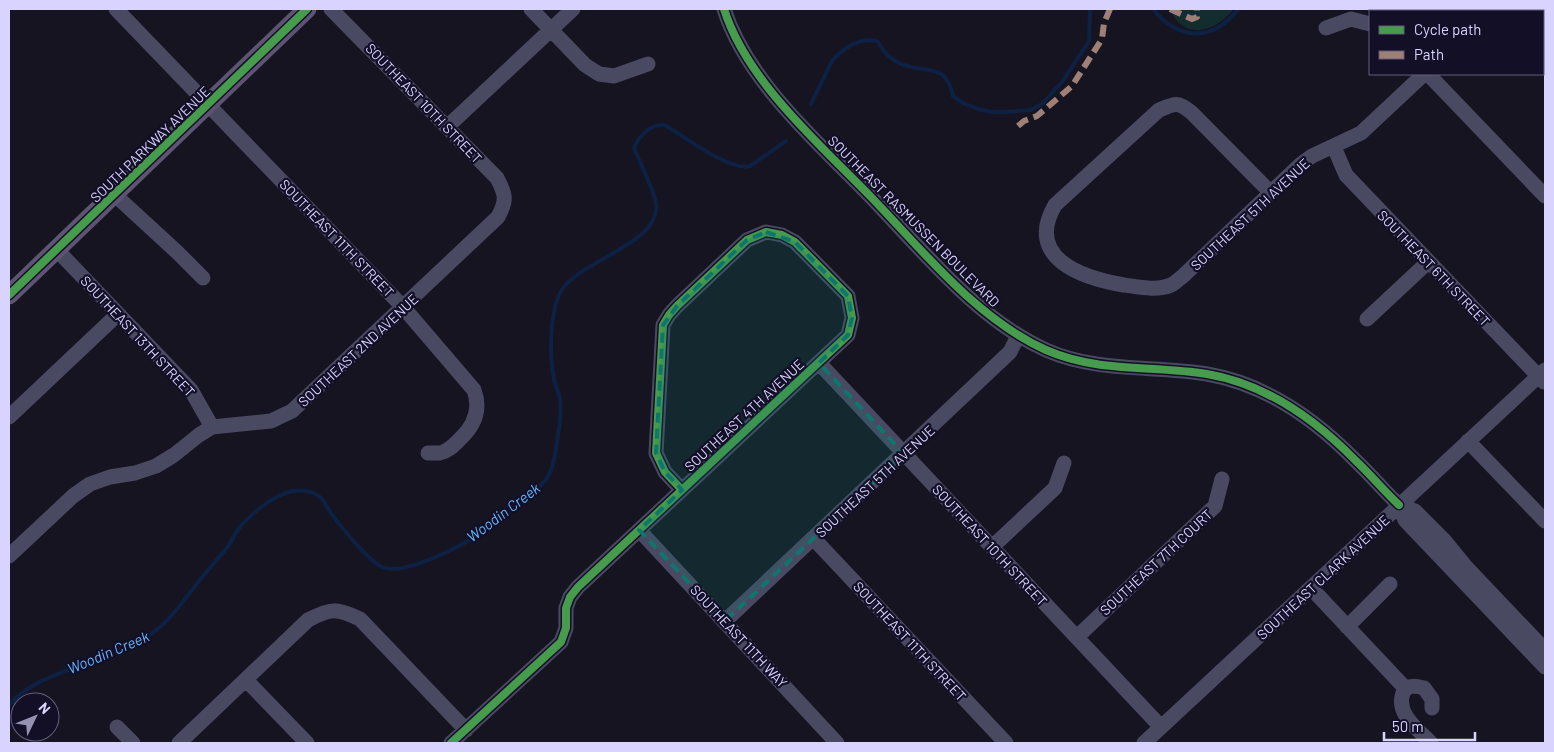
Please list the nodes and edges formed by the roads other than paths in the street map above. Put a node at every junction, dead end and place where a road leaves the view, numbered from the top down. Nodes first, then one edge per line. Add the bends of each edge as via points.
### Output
1 (116, 9) edge
2 (307, 9) edge
3 (332, 9) edge
4 (531, 9) edge
5 (573, 9) edge
6 (724, 9) edge
7 (1369, 24) edge
8 (1326, 28) dead end
9 (551, 30) junction
10 (648, 64) dead end
11 (1425, 75) edge
12 (1427, 75) edge
13 (209, 105) junction
14 (447, 127) junction
15 (1334, 147) junction
16 (1270, 192) junction
17 (115, 194) junction
18 (1545, 196) edge
19 (505, 204) joint
20 (57, 250) junction
21 (1428, 262) junction
22 (203, 278) dead end
23 (9, 296) edge
24 (403, 307) junction
25 (118, 314) junction
26 (1367, 319) dead end
27 (1018, 336) junction
28 (819, 363) junction
29 (1543, 376) edge
30 (9, 417) edge
31 (212, 427) junction
32 (1468, 441) junction
33 (428, 453) dead end
34 (904, 454) junction
35 (1064, 463) dead end
36 (1222, 479) dead end
37 (682, 490) junction
38 (1399, 505) junction
39 (1545, 521) edge
40 (639, 530) junction
41 (814, 538) junction
42 (992, 547) junction
43 (9, 556) edge
44 (1390, 584) dead end
45 (1311, 588) junction
46 (726, 621) junction
47 (1347, 626) junction
48 (1077, 637) junction
49 (1545, 650) edge
50 (1545, 667) edge
51 (246, 680) junction
52 (1406, 689) junction
53 (1426, 719) junction
54 (117, 727) dead end
55 (1162, 727) junction
56 (466, 730) junction
57 (834, 742) edge
58 (134, 743) edge
59 (179, 743) edge
60 (308, 743) edge
61 (452, 743) edge
62 (1006, 743) edge
63 (1144, 743) edge
64 (1431, 743) edge

1 - 13 street, SOUTHEAST 11TH STREET
2 - 13 main road, SOUTH PARKWAY AVENUE
3 - 14 street, SOUTHEAST 10TH STREET
4 - 9 street
5 - 9 street
6 - 27 street, SOUTHEAST RASMUSSEN BOULEVARD via 739,44 778,100 952,280 995,321
7 - 8 street via 1351,19
9 - 10 street via 585,65 599,74 614,76
9 - 14 street
11 - 15 street, SOUTHEAST 5TH AVENUE via 1361,132
12 - 18 street
13 - 17 main road, SOUTH PARKWAY AVENUE
13 - 24 street, SOUTHEAST 11TH STREET
14 - 19 street, SOUTHEAST 10TH STREET via 497,178 504,190
15 - 16 street, SOUTHEAST 5TH AVENUE via 1300,164
15 - 21 street, SOUTHEAST 6TH STREET via 1346,176
16 - 16 street, SOUTHEAST 5TH AVENUE via 1171,285 1140,287 1087,276 1066,267 1049,246 1046,229 1055,205 1159,110 1174,104 1183,105 1192,113
17 - 20 main road, SOUTH PARKWAY AVENUE
17 - 22 street
19 - 24 street, SOUTHEAST 2ND AVENUE via 498,217
20 - 23 main road, SOUTH PARKWAY AVENUE
20 - 25 street, SOUTHEAST 13TH STREET
21 - 26 street
21 - 29 street, SOUTHEAST 6TH STREET
24 - 31 street, SOUTHEAST 2ND AVENUE via 292,411 271,421
24 - 33 street, SOUTHEAST 11TH STREET via 464,376 478,400 478,410 469,431 451,448 441,453
25 - 30 street
25 - 31 street, SOUTHEAST 13TH STREET via 191,390
27 - 34 street, SOUTHEAST 5TH AVENUE via 1010,352
27 - 38 street, SOUTHEAST RASMUSSEN BOULEVARD via 1052,353 1088,363 1206,374 1255,388 1286,403 1318,426
28 - 34 street, SOUTHEAST 10TH STREET
28 - 37 street, SOUTHEAST 4TH AVENUE
28 - 37 street, SOUTHEAST 4TH AVENUE via 848,335 852,318 848,296 795,242 766,232 747,240 668,315 663,325 656,454 665,472
29 - 32 street, SOUTHEAST CLARK AVENUE
31 - 43 street, SOUTHEAST 2ND AVENUE via 156,466 90,484
32 - 38 street, SOUTHEAST CLARK AVENUE
32 - 39 street
34 - 41 street, SOUTHEAST 5TH AVENUE
34 - 42 street, SOUTHEAST 10TH STREET
35 - 42 street via 1054,488
36 - 48 street, SOUTHEAST 7TH COURT via 1215,506
37 - 40 street, SOUTHEAST 4TH AVENUE
38 - 45 street, SOUTHEAST CLARK AVENUE
38 - 49 street, SOUTHEAST RASMUSSEN BOULEVARD via 1415,511
38 - 50 street, SOUTHEAST RASMUSSEN BOULEVARD via 1405,520
40 - 46 street, SOUTHEAST 11TH WAY
40 - 56 street, SOUTHEAST 4TH AVENUE via 570,597 561,642
41 - 46 street, SOUTHEAST 5TH AVENUE
41 - 62 street, SOUTHEAST 11TH STREET
42 - 48 street, SOUTHEAST 10TH STREET
44 - 47 street
45 - 47 street
45 - 55 street, SOUTHEAST CLARK AVENUE
46 - 57 street, SOUTHEAST 11TH WAY
47 - 52 street
48 - 55 street, SOUTHEAST 10TH STREET
51 - 56 street via 308,620 326,611 343,611 360,619
51 - 59 street
51 - 60 street
52 - 53 street via 1401,705 1404,715
52 - 53 street via 1414,686 1424,688 1432,699
53 - 64 street
54 - 58 street
55 - 63 street, SOUTHEAST CLARK AVENUE
56 - 61 street, SOUTHEAST 4TH AVENUE

